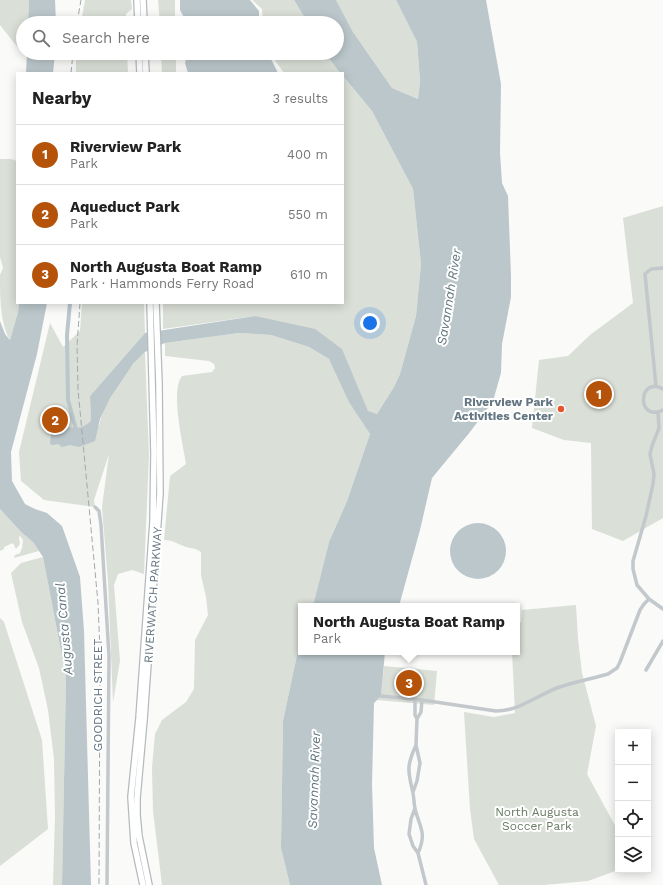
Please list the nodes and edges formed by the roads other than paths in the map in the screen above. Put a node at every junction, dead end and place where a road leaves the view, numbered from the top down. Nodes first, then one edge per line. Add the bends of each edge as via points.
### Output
1 (137, 0) edge
2 (143, 0) edge
3 (138, 16) edge
4 (144, 16) edge
5 (139, 60) edge
6 (146, 60) edge
7 (140, 72) edge
8 (146, 72) edge
9 (663, 268) edge
10 (150, 304) edge
11 (156, 304) edge
12 (656, 386) junction
13 (663, 388) edge
14 (663, 410) edge
15 (658, 412) junction
16 (95, 507) dead end
17 (649, 599) junction
18 (663, 609) edge
19 (663, 642) edge
20 (646, 670) dead end
21 (381, 696) dead end
22 (415, 700) junction
23 (422, 700) junction
24 (417, 720) junction
25 (416, 745) junction
26 (413, 793) junction
27 (415, 808) junction
28 (418, 853) junction
29 (107, 885) edge
30 (143, 885) edge
31 (149, 885) edge
32 (426, 885) edge

1 - 3 main road
2 - 4 main road
5 - 7 main road
6 - 8 main road
9 - 12 street via 651,269 645,274
10 - 30 main road, RIVERWATCH PARKWAY via 153,522 131,797 134,843
11 - 31 main road, RIVERWATCH PARKWAY via 161,448 159,522 137,798 139,836
12 - 13 street
12 - 15 street via 645,392 643,400 646,408
14 - 15 street
15 - 17 street via 659,428 650,454 653,484 633,565 637,585
16 - 29 street, GOODRICH STREET via 99,511 101,525 109,656
17 - 18 street
17 - 23 street via 640,610 619,666 608,674 555,688 517,707 501,711
19 - 20 street
21 - 22 street
22 - 23 street
22 - 24 street
23 - 24 street
24 - 25 street
25 - 26 street via 420,763
25 - 26 street via 409,762
26 - 27 street
27 - 28 street via 424,835
27 - 28 street via 409,834
28 - 32 street

